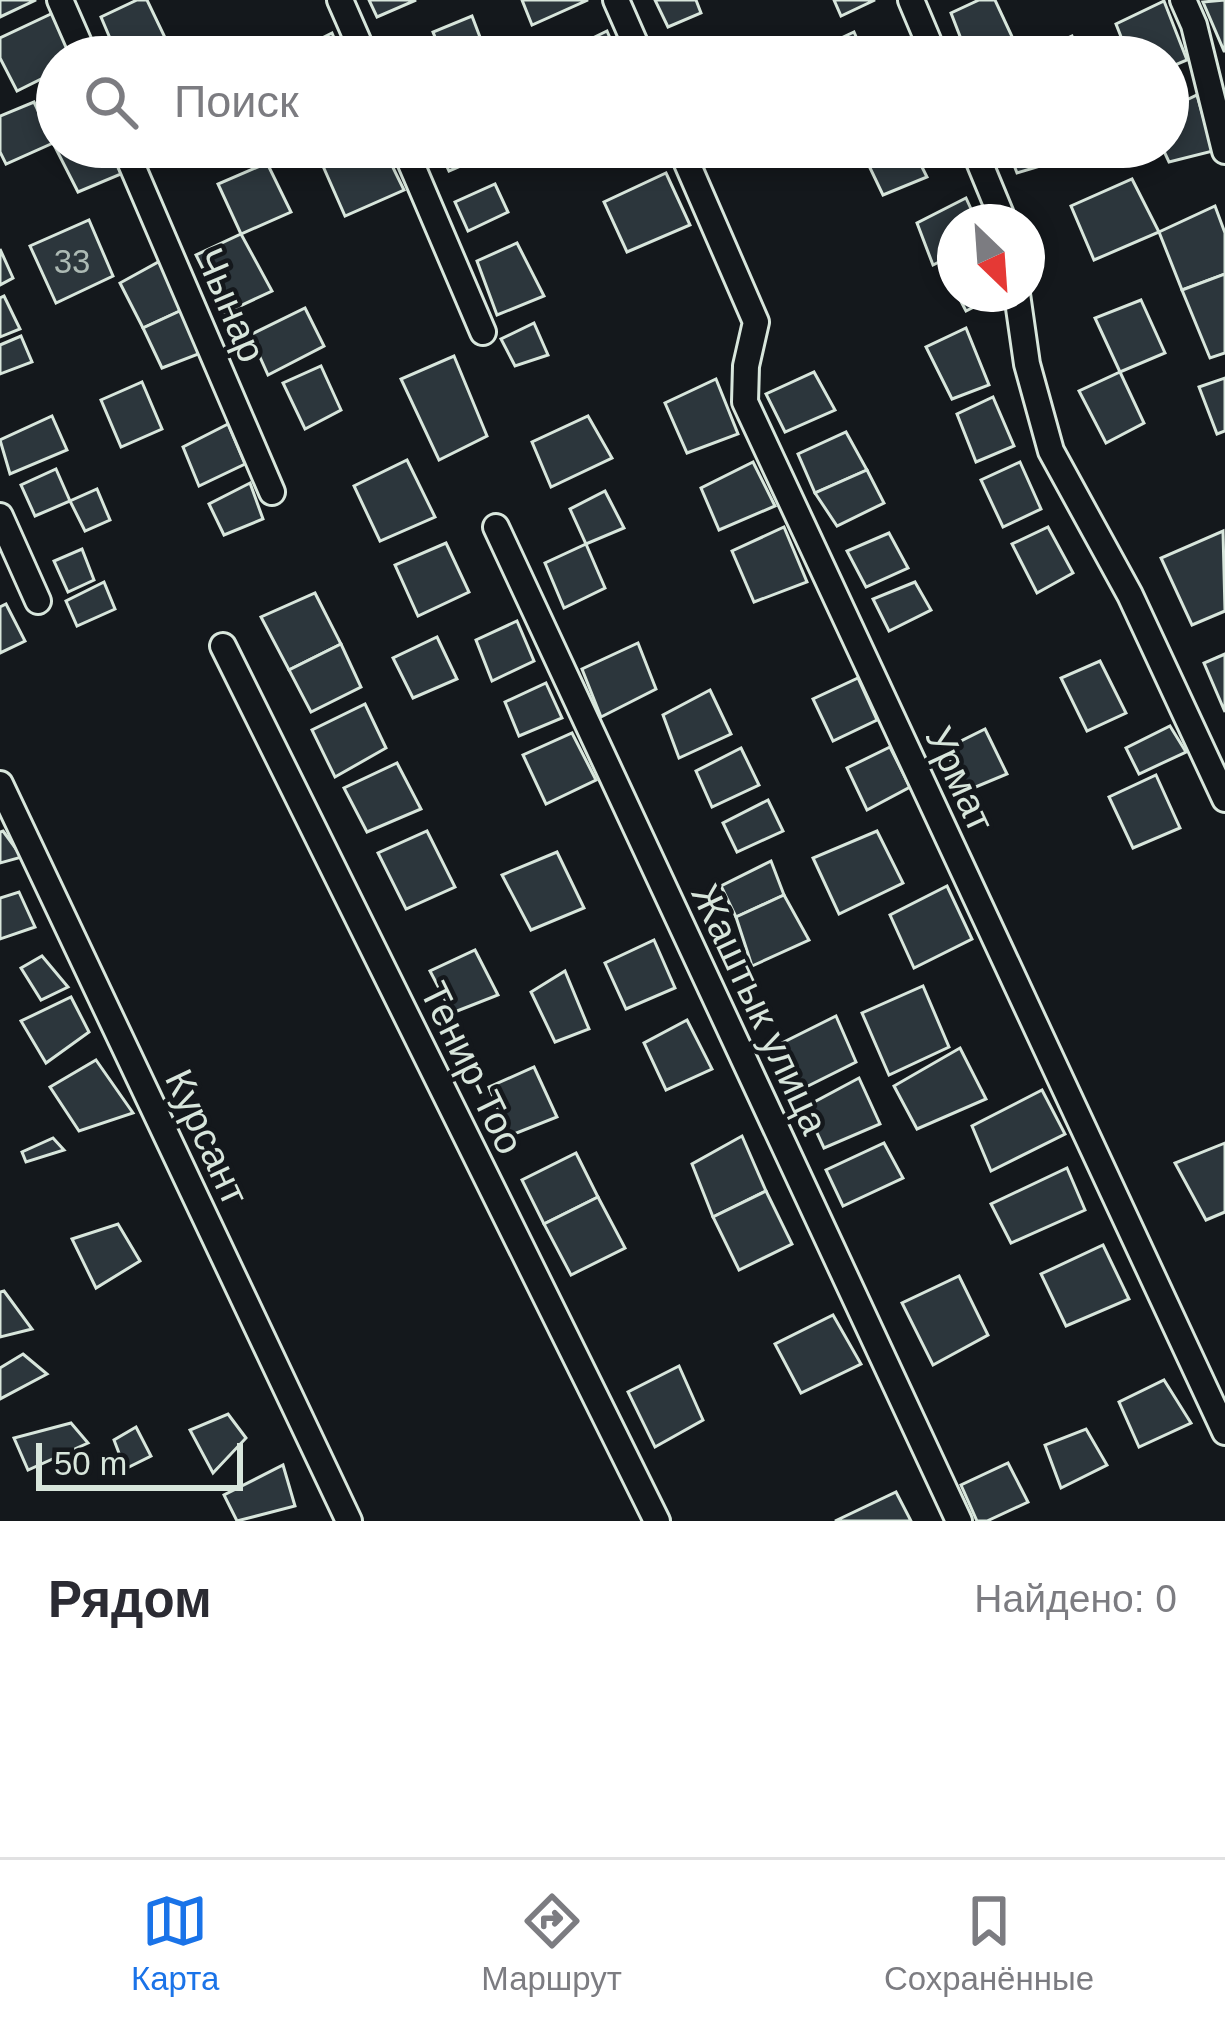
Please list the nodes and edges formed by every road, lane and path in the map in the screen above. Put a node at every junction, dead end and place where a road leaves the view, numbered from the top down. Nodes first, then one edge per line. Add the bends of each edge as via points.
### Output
1 (60, 0) edge
2 (340, 0) edge
3 (616, 0) edge
4 (910, 0) edge
5 (1183, 0) edge
6 (76, 36) edge
7 (356, 36) edge
8 (632, 36) edge
9 (926, 36) edge
10 (1225, 151) edge
11 (133, 168) edge
12 (413, 168) edge
13 (689, 168) edge
14 (982, 168) edge
15 (997, 204) edge
16 (1020, 312) edge
17 (483, 332) dead end
18 (272, 492) dead end
19 (0, 516) edge
20 (496, 527) dead end
21 (38, 601) dead end
22 (223, 646) dead end
23 (0, 784) edge
24 (1225, 799) edge
25 (1225, 1432) edge
26 (349, 1521) edge
27 (657, 1521) edge
28 (958, 1521) edge

1 - 6 street
2 - 7 street
3 - 8 street
4 - 9 street
5 - 10 street
11 - 18 street, Чынар
12 - 17 street
13 - 25 street, Урмат via 756,322 745,402
14 - 15 street
16 - 24 street via 1051,451 1130,595
19 - 21 street
20 - 28 street, Жаштык улица
22 - 27 street, Тенир-Тоо
23 - 26 street, Курсант

